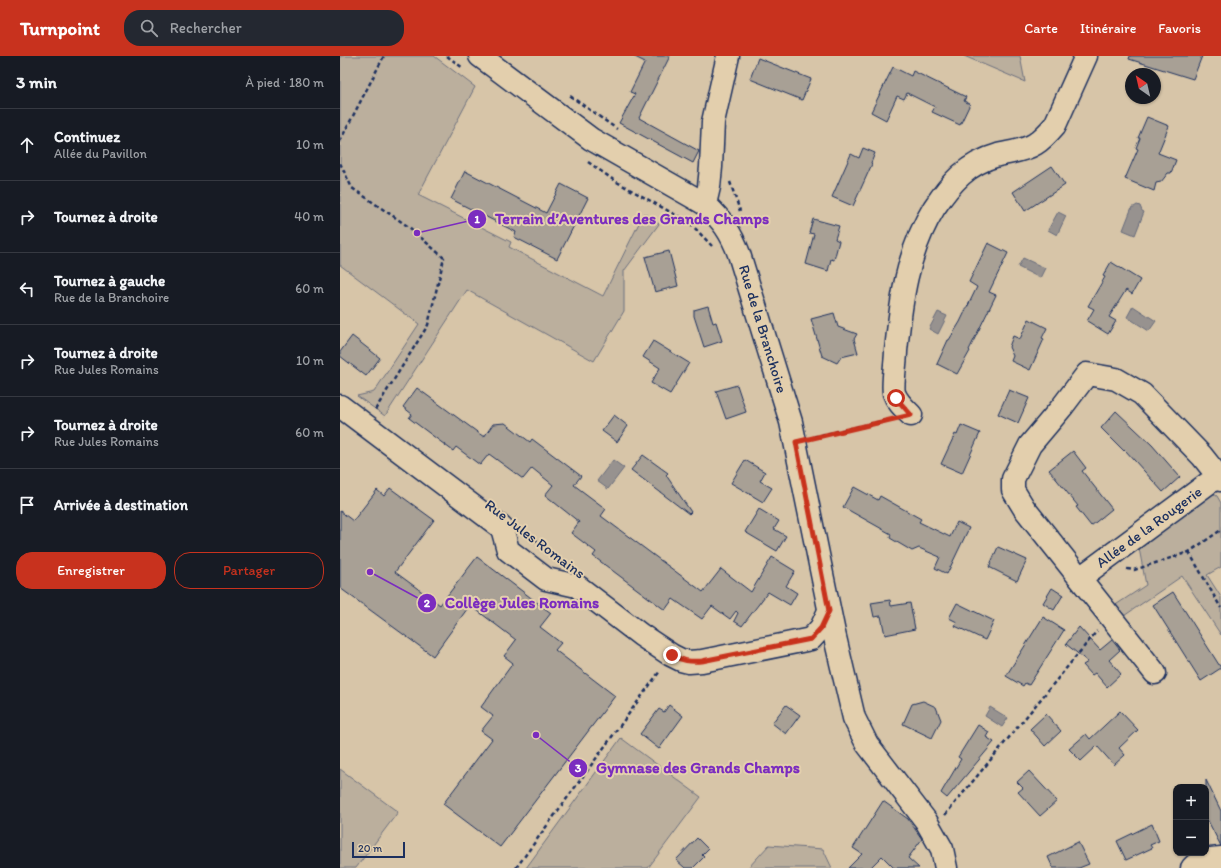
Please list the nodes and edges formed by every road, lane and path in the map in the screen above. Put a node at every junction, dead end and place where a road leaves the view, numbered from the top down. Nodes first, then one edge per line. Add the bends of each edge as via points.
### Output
1 (384, 56) edge
2 (480, 56) edge
3 (728, 56) edge
4 (1086, 56) edge
5 (569, 96) dead end
6 (618, 130) dead end
7 (340, 141) edge
8 (340, 163) edge
9 (705, 204) junction
10 (340, 406) edge
11 (374, 411) dead end
12 (911, 415) joint
13 (796, 442) junction
14 (1220, 478) edge
15 (520, 528) dead end
16 (1221, 530) edge
17 (1189, 552) junction
18 (1099, 564) junction
19 (571, 566) dead end
20 (1080, 578) junction
21 (1221, 608) edge
22 (829, 611) junction
23 (1110, 615) junction
24 (672, 655) junction
25 (1155, 673) dead end
26 (944, 816) dead end
27 (1221, 858) edge
28 (516, 868) edge
29 (946, 868) edge
30 (1192, 868) edge

1 - 7 path
2 - 9 street, Rue de la Branchoire via 591,139
3 - 9 street via 713,122 709,187
4 - 12 street via 1055,125 1049,132 1029,147 987,158 965,171 939,200 920,233 905,281 894,391 900,404
5 - 6 path
8 - 11 path via 352,188 409,227 444,258 428,325
9 - 13 street, Rue de la Branchoire via 724,224 736,246
10 - 24 street, Rue Jules Romains via 502,528 508,550 540,574 577,586 641,635
12 - 13 path
13 - 22 street, Rue de la Branchoire
14 - 18 street, Allée de la Rougerie
14 - 20 street, Allée de la Rougerie via 1142,394 1116,378 1087,374 1030,445 1013,479 1013,490 1024,508
15 - 19 path, Rue Jules Romains
16 - 17 path
17 - 18 path via 1134,570
17 - 21 path
18 - 20 street, Allée de la Rougerie
20 - 23 street, Allée de la Rougerie
22 - 24 street, Rue Jules Romains via 821,628 811,639 702,661 689,662
22 - 29 street, Rue de la Branchoire via 854,718 867,744 926,821 942,849
23 - 25 street, Allée de la Rougerie
23 - 26 path
24 - 28 path
27 - 30 street via 1204,859

